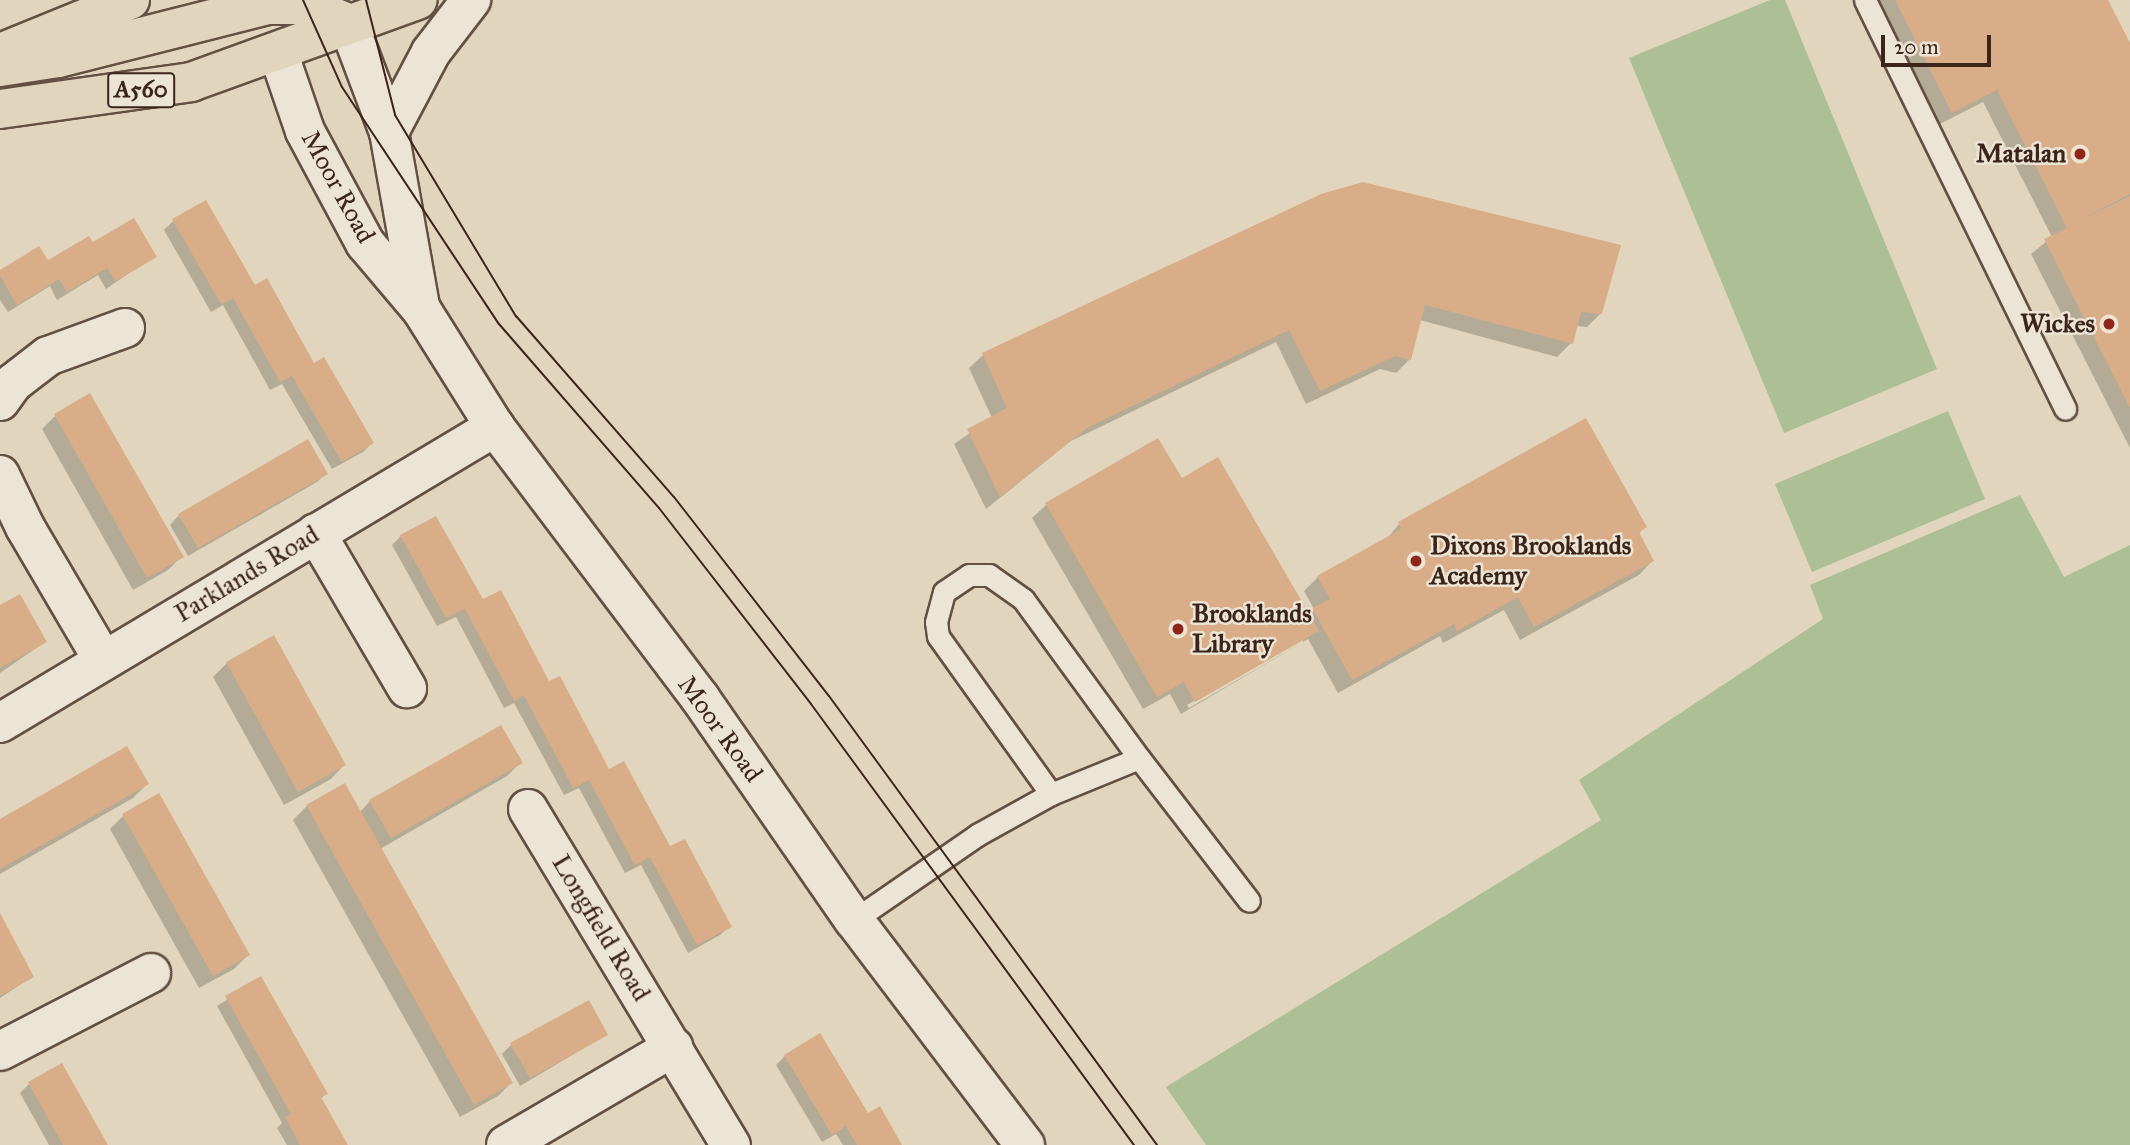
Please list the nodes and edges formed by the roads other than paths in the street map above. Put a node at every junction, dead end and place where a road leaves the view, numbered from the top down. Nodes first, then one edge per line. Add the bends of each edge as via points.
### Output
1 (130, 0) edge
2 (418, 0) edge
3 (471, 0) edge
4 (1865, 0) edge
5 (348, 23) junction
6 (278, 52) junction
7 (0, 54) edge
8 (0, 67) edge
9 (0, 108) edge
10 (389, 132) junction
11 (421, 309) junction
12 (125, 328) dead end
13 (0, 401) edge
14 (2065, 409) dead end
15 (495, 426) junction
16 (0, 475) edge
17 (316, 533) junction
18 (102, 658) junction
19 (407, 688) dead end
20 (0, 723) edge
21 (1139, 758) junction
22 (1051, 794) junction
23 (528, 809) dead end
24 (1249, 901) dead end
25 (854, 920) junction
26 (151, 973) dead end
27 (674, 1047) junction
28 (0, 1051) edge
29 (506, 1145) edge
30 (731, 1145) edge
31 (1025, 1145) edge

1 - 7 highway
2 - 5 highway, A560
3 - 10 street via 431,52
4 - 14 lane
5 - 6 highway, A560
5 - 8 highway via 304,5 267,5 58,58
5 - 10 street, Moor Road
6 - 9 highway, A560 via 191,82
6 - 11 street, Moor Road via 326,174 365,243
10 - 11 street, Moor Road
11 - 15 street, Moor Road
12 - 13 street via 48,356 13,383
15 - 17 street, Parklands Road
15 - 25 street, Moor Road via 700,698
16 - 18 street
17 - 18 street, Parklands Road
17 - 19 street
18 - 20 street, Parklands Road
21 - 22 lane
21 - 22 lane via 1023,599 989,575 969,575 944,592 936,622 938,636
21 - 24 lane
22 - 25 lane via 976,835
23 - 27 street, Longfield Road
25 - 31 street, Moor Road
26 - 28 street
27 - 29 street
27 - 30 street, Longfield Road

